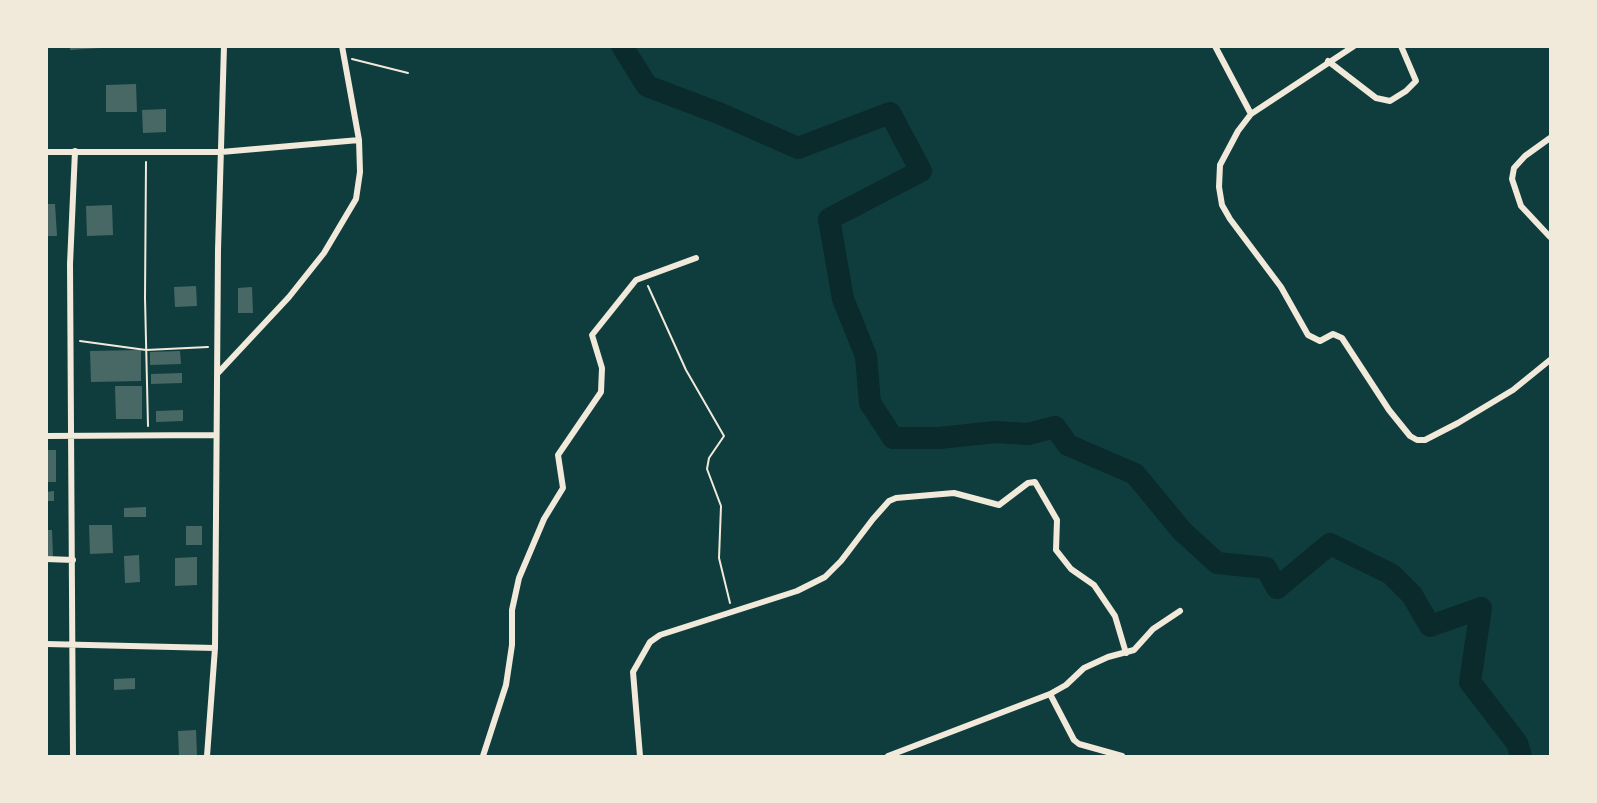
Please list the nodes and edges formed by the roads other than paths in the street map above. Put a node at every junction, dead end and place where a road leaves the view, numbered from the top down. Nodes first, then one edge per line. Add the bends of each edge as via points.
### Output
1 (224, 46) edge
2 (342, 46) edge
3 (1215, 46) edge
4 (1354, 46) edge
5 (1401, 46) edge
6 (1328, 61) junction
7 (1251, 114) junction
8 (1551, 138) edge
9 (359, 140) junction
10 (75, 151) junction
11 (46, 152) edge
12 (221, 152) junction
13 (1551, 237) edge
14 (696, 258) dead end
15 (1551, 360) edge
16 (218, 373) junction
17 (216, 435) junction
18 (46, 436) edge
19 (72, 436) junction
20 (46, 559) edge
21 (74, 560) junction
22 (1180, 611) dead end
23 (74, 643) junction
24 (46, 644) edge
25 (215, 648) junction
26 (1126, 653) junction
27 (1050, 694) junction
28 (73, 756) edge
29 (207, 756) edge
30 (483, 756) edge
31 (640, 756) edge
32 (888, 756) edge
33 (1122, 756) edge

1 - 12 street
2 - 9 street
3 - 7 street
4 - 6 street
5 - 6 street via 1416,81 1390,100 1376,98
6 - 7 street
7 - 15 street via 1220,165 1222,205 1281,287 1303,328 1320,341 1334,334 1342,338 1410,436 1417,440 1435,436 1513,390
8 - 13 street via 1514,168 1512,179 1521,206
9 - 12 street
9 - 16 street via 356,199 349,213 289,297
10 - 11 street
10 - 12 street
10 - 19 street via 70,264
12 - 16 street
14 - 30 street via 643,275 627,289 592,335 602,368 601,392 558,455 562,488 519,578 512,610 506,686
16 - 17 street
17 - 19 street
17 - 25 street
18 - 19 street
19 - 21 street
20 - 21 street
21 - 23 street
22 - 26 street
23 - 24 street
23 - 25 street
23 - 28 street
25 - 29 street
26 - 27 street via 1084,668
26 - 31 street via 1115,616 1094,585 1071,569 1056,550 1057,520 1041,497 1038,485 1032,482 999,505 954,493 896,498 889,501 825,577 797,591 660,635 650,642 633,672
27 - 32 street
27 - 33 street via 1074,740

